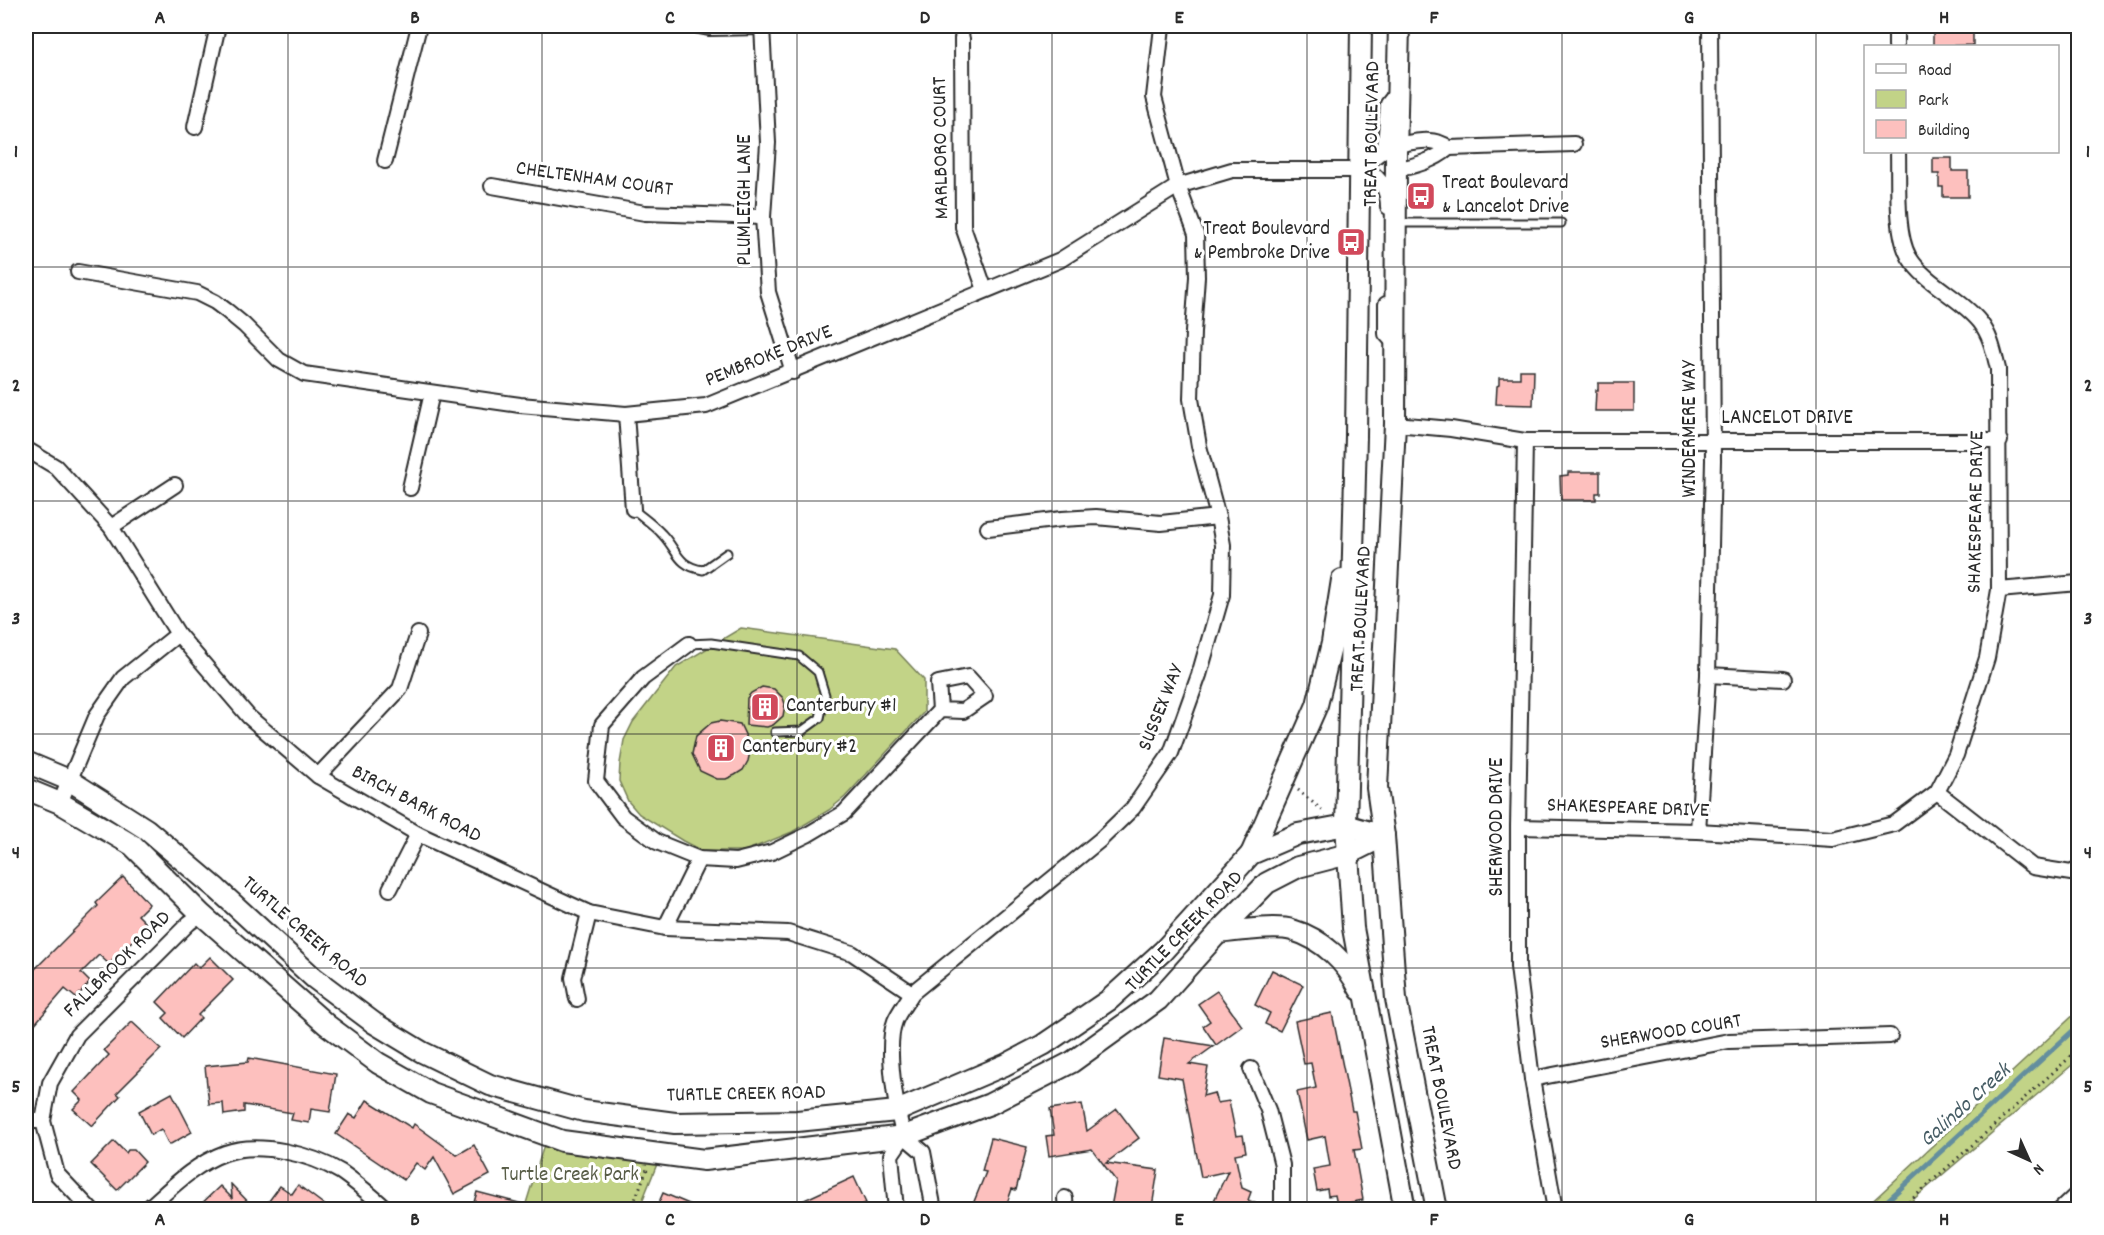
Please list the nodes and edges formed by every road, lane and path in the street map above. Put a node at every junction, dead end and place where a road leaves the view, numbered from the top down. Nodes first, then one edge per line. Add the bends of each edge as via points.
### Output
1 (215, 26) edge
2 (419, 26) edge
3 (699, 26) edge
4 (762, 26) edge
5 (1361, 26) edge
6 (1399, 26) edge
7 (1710, 26) edge
8 (1896, 26) edge
9 (1162, 27) edge
10 (962, 38) dead end
11 (1896, 45) edge
12 (1397, 93) junction
13 (195, 127) dead end
14 (1574, 144) dead end
15 (1396, 145) junction
16 (1449, 148) junction
17 (1898, 153) edge
18 (385, 161) dead end
19 (1360, 168) junction
20 (1395, 170) junction
21 (492, 186) dead end
22 (1178, 186) junction
23 (763, 218) junction
24 (1396, 223) junction
25 (1561, 223) dead end
26 (78, 272) dead end
27 (985, 290) junction
28 (1395, 345) junction
29 (793, 372) junction
30 (432, 393) junction
31 (626, 414) junction
32 (1395, 424) junction
33 (1713, 440) junction
34 (1525, 441) junction
35 (2000, 441) junction
36 (26, 449) edge
37 (175, 485) dead end
38 (410, 488) dead end
39 (1355, 498) junction
40 (633, 509) joint
41 (1218, 517) junction
42 (111, 527) junction
43 (988, 528) dead end
44 (727, 553) dead end
45 (2079, 583) edge
46 (1999, 590) junction
47 (178, 634) junction
48 (418, 634) dead end
49 (689, 644) joint
50 (1708, 675) junction
51 (1783, 679) dead end
52 (940, 710) dead end
53 (775, 732) dead end
54 (26, 762) edge
55 (318, 776) junction
56 (69, 780) junction
57 (26, 789) edge
58 (1296, 789) dead end
59 (1937, 792) junction
60 (60, 803) junction
61 (1328, 815) dead end
62 (1346, 825) junction
63 (1518, 827) junction
64 (1698, 831) junction
65 (418, 834) junction
66 (1383, 836) junction
67 (1251, 854) junction
68 (1348, 854) junction
69 (699, 859) junction
70 (2079, 869) edge
71 (390, 889) dead end
72 (589, 913) junction
73 (201, 914) junction
74 (665, 928) junction
75 (1218, 933) junction
76 (912, 993) junction
77 (577, 999) dead end
78 (1365, 1002) junction
79 (1890, 1036) dead end
80 (2079, 1050) edge
81 (1251, 1069) dead end
82 (1532, 1079) junction
83 (897, 1111) junction
84 (26, 1121) edge
85 (43, 1121) junction
86 (904, 1136) junction
87 (651, 1153) junction
88 (2079, 1193) edge
89 (91, 1209) edge
90 (146, 1209) edge
91 (388, 1209) edge
92 (632, 1209) edge
93 (896, 1209) edge
94 (934, 1209) edge
95 (1282, 1209) edge
96 (1405, 1209) edge
97 (1437, 1209) edge
98 (1555, 1209) edge
99 (1900, 1209) edge
100 (2060, 1209) edge

1 - 13 street
2 - 18 street
3 - 4 street
4 - 23 street, PLUMLEIGH LANE via 768,143
5 - 19 street, TREAT BOULEVARD
6 - 12 street, TREAT BOULEVARD
7 - 33 street, WINDERMERE WAY
8 - 11 street
9 - 22 street, SUSSEX WAY via 1154,97
10 - 27 street, MARLBORO COURT via 963,227
12 - 15 street, TREAT BOULEVARD
12 - 19 street via 1388,104 1385,148
14 - 16 street
15 - 16 street via 1431,141
15 - 20 street, TREAT BOULEVARD
16 - 20 street via 1429,160
17 - 35 street, SHAKESPEARE DRIVE via 1900,231 1909,256 1935,285 1980,322 1991,342 1998,369
19 - 22 street, PEMBROKE DRIVE via 1232,170
19 - 28 street via 1374,174 1388,197 1385,328
19 - 39 street, TREAT BOULEVARD
20 - 24 street, TREAT BOULEVARD
21 - 23 street, CHELTENHAM COURT via 645,213
22 - 27 street, PEMBROKE DRIVE via 1060,260
22 - 41 street, SUSSEX WAY via 1196,234 1191,399
23 - 29 street, PLUMLEIGH LANE via 768,292
24 - 25 lane
24 - 28 street, TREAT BOULEVARD
26 - 30 street, PEMBROKE DRIVE via 197,293 228,311 279,360 304,374
27 - 29 street, PEMBROKE DRIVE
28 - 32 street, TREAT BOULEVARD
29 - 31 street, PEMBROKE DRIVE via 706,406
30 - 31 street, PEMBROKE DRIVE
30 - 38 street
31 - 40 street
32 - 34 street, LANCELOT DRIVE
32 - 66 street, TREAT BOULEVARD via 1377,788
33 - 34 street, LANCELOT DRIVE
33 - 35 street, LANCELOT DRIVE
33 - 50 street, WINDERMERE WAY
34 - 63 street, SHERWOOD DRIVE
35 - 46 street, SHAKESPEARE DRIVE
36 - 42 street, BIRCH BARK ROAD via 56,467
37 - 42 street
39 - 62 street, TREAT BOULEVARD
39 - 67 street via 1332,643 1317,705
40 - 44 lane via 662,534 682,563 691,568 703,570
41 - 43 street via 1161,523 1085,518
41 - 76 street, SUSSEX WAY via 1223,545 1222,595 1171,753 1132,808 1100,840
42 - 47 street, BIRCH BARK ROAD
45 - 46 street
46 - 59 street, SHAKESPEARE DRIVE via 1983,669 1956,755
47 - 55 street, BIRCH BARK ROAD via 249,717
47 - 56 street via 123,678 97,715
48 - 55 street via 400,690
49 - 53 lane via 711,643 799,656 818,672 825,695 820,717 802,731
49 - 69 street via 643,678 602,725 596,781 624,818 657,842
50 - 51 street
50 - 64 street, WINDERMERE WAY
52 - 69 street via 844,813 772,852 736,861
54 - 56 street, TURTLE CREEK ROAD
55 - 65 street, BIRCH BARK ROAD
56 - 60 street
56 - 83 street, TURTLE CREEK ROAD via 146,829 314,978 374,1023 490,1085 584,1111 675,1123 797,1121
57 - 60 street, TURTLE CREEK ROAD
58 - 61 path
59 - 64 street, SHAKESPEARE DRIVE via 1894,824 1833,839
59 - 70 street via 2032,867 2071,873
60 - 73 street, TURTLE CREEK ROAD via 132,845
62 - 66 street, TURTLE CREEK ROAD
62 - 67 street, TURTLE CREEK ROAD via 1298,834
62 - 68 street, TREAT BOULEVARD
63 - 64 street, SHAKESPEARE DRIVE
63 - 82 street, SHERWOOD DRIVE via 1518,967
65 - 71 street
65 - 72 street, BIRCH BARK ROAD
66 - 68 street, TURTLE CREEK ROAD
66 - 97 street, TREAT BOULEVARD via 1396,999
67 - 83 street, TURTLE CREEK ROAD via 1163,951 1109,1000 1043,1046
68 - 75 street, TURTLE CREEK ROAD via 1298,867 1267,883
68 - 78 street, TREAT BOULEVARD via 1353,928
69 - 74 street
72 - 74 street, BIRCH BARK ROAD
72 - 77 street via 573,978
73 - 85 street, FALLBROOK ROAD via 77,1035 50,1083
73 - 87 street, TURTLE CREEK ROAD via 327,1025 378,1063 431,1094 562,1141
74 - 76 street, BIRCH BARK ROAD via 788,933 852,953
75 - 78 street via 1291,929 1329,948 1353,977
75 - 86 street, TURTLE CREEK ROAD via 1158,1000 1072,1062 990,1104
76 - 83 street, SUSSEX WAY via 893,1033
78 - 96 street, TREAT BOULEVARD
79 - 82 street, SHERWOOD COURT via 1729,1041
80 - 99 path
81 - 95 street via 1268,1110 1281,1165
82 - 98 street, SHERWOOD DRIVE
83 - 86 street, SUSSEX WAY
84 - 85 street
85 - 89 street, FALLBROOK ROAD via 57,1174
86 - 87 street, TURTLE CREEK ROAD via 704,1160
86 - 93 street via 891,1155
86 - 94 street via 924,1152
87 - 92 path
88 - 100 street
90 - 91 street via 187,1174 225,1153 265,1148 310,1157 341,1172

